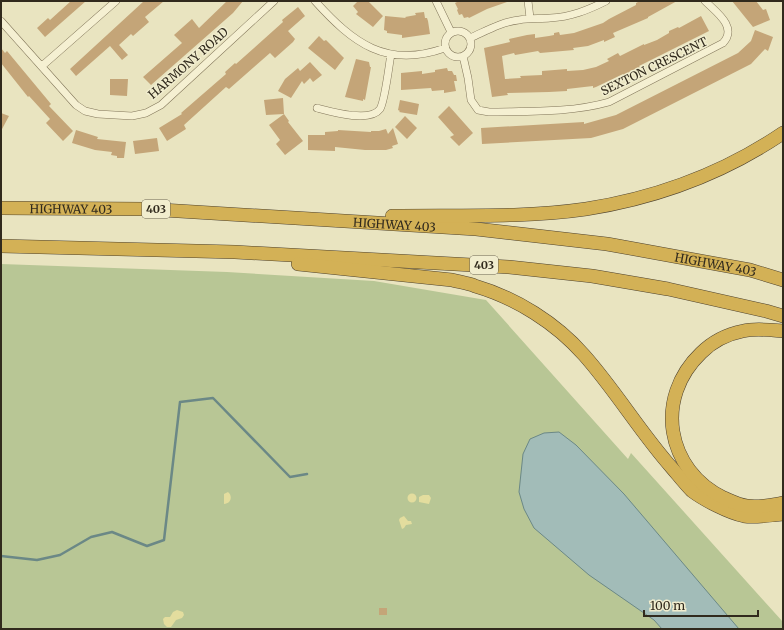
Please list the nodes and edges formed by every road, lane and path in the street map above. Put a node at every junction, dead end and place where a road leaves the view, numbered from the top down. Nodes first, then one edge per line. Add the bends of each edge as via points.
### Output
1 (116, 1) edge
2 (274, 1) edge
3 (315, 1) edge
4 (436, 1) edge
5 (528, 1) edge
6 (606, 1) edge
7 (706, 1) edge
8 (530, 18) junction
9 (1, 21) edge
10 (451, 32) junction
11 (470, 38) junction
12 (445, 48) junction
13 (391, 54) junction
14 (463, 56) junction
15 (42, 66) junction
16 (317, 108) dead end
17 (783, 133) edge
18 (1, 208) edge
19 (310, 218) junction
20 (1, 246) edge
21 (181, 251) junction
22 (783, 280) edge
23 (783, 316) edge
24 (783, 331) edge
25 (783, 503) edge
26 (783, 514) edge

1 - 15 street
2 - 15 street, HARMONY ROAD via 160,105 146,113 132,116 85,111 76,105
3 - 13 street via 335,23 356,40 370,48
4 - 10 street
5 - 8 street
6 - 8 street via 585,12 557,18
7 - 14 street, SEXTON CRESCENT via 728,27 727,39 723,43 609,102 594,106 483,112 478,110 471,100
8 - 11 street via 504,23
9 - 15 street, HARMONY ROAD
10 - 11 street via 460,30
10 - 12 street via 444,40
11 - 14 street via 471,46
12 - 13 street via 421,55
12 - 14 street via 450,55
13 - 16 street via 382,105 376,113 363,116
17 - 19 highway via 739,161 684,184 638,199 594,207 515,214
18 - 19 highway, HIGHWAY 403 / 403 via 146,209
19 - 22 highway, HIGHWAY 403 / 403 via 476,229 607,244 750,270
20 - 21 highway, 403
21 - 23 highway, 403 via 509,267 592,276 668,289
21 - 26 highway via 452,280 504,297 533,312 561,332 584,355 611,387 660,455 692,491 715,505 744,516
24 - 25 highway via 744,331 724,337 706,348 690,363 680,380 671,414 674,437 682,460 695,478 713,493 748,506

